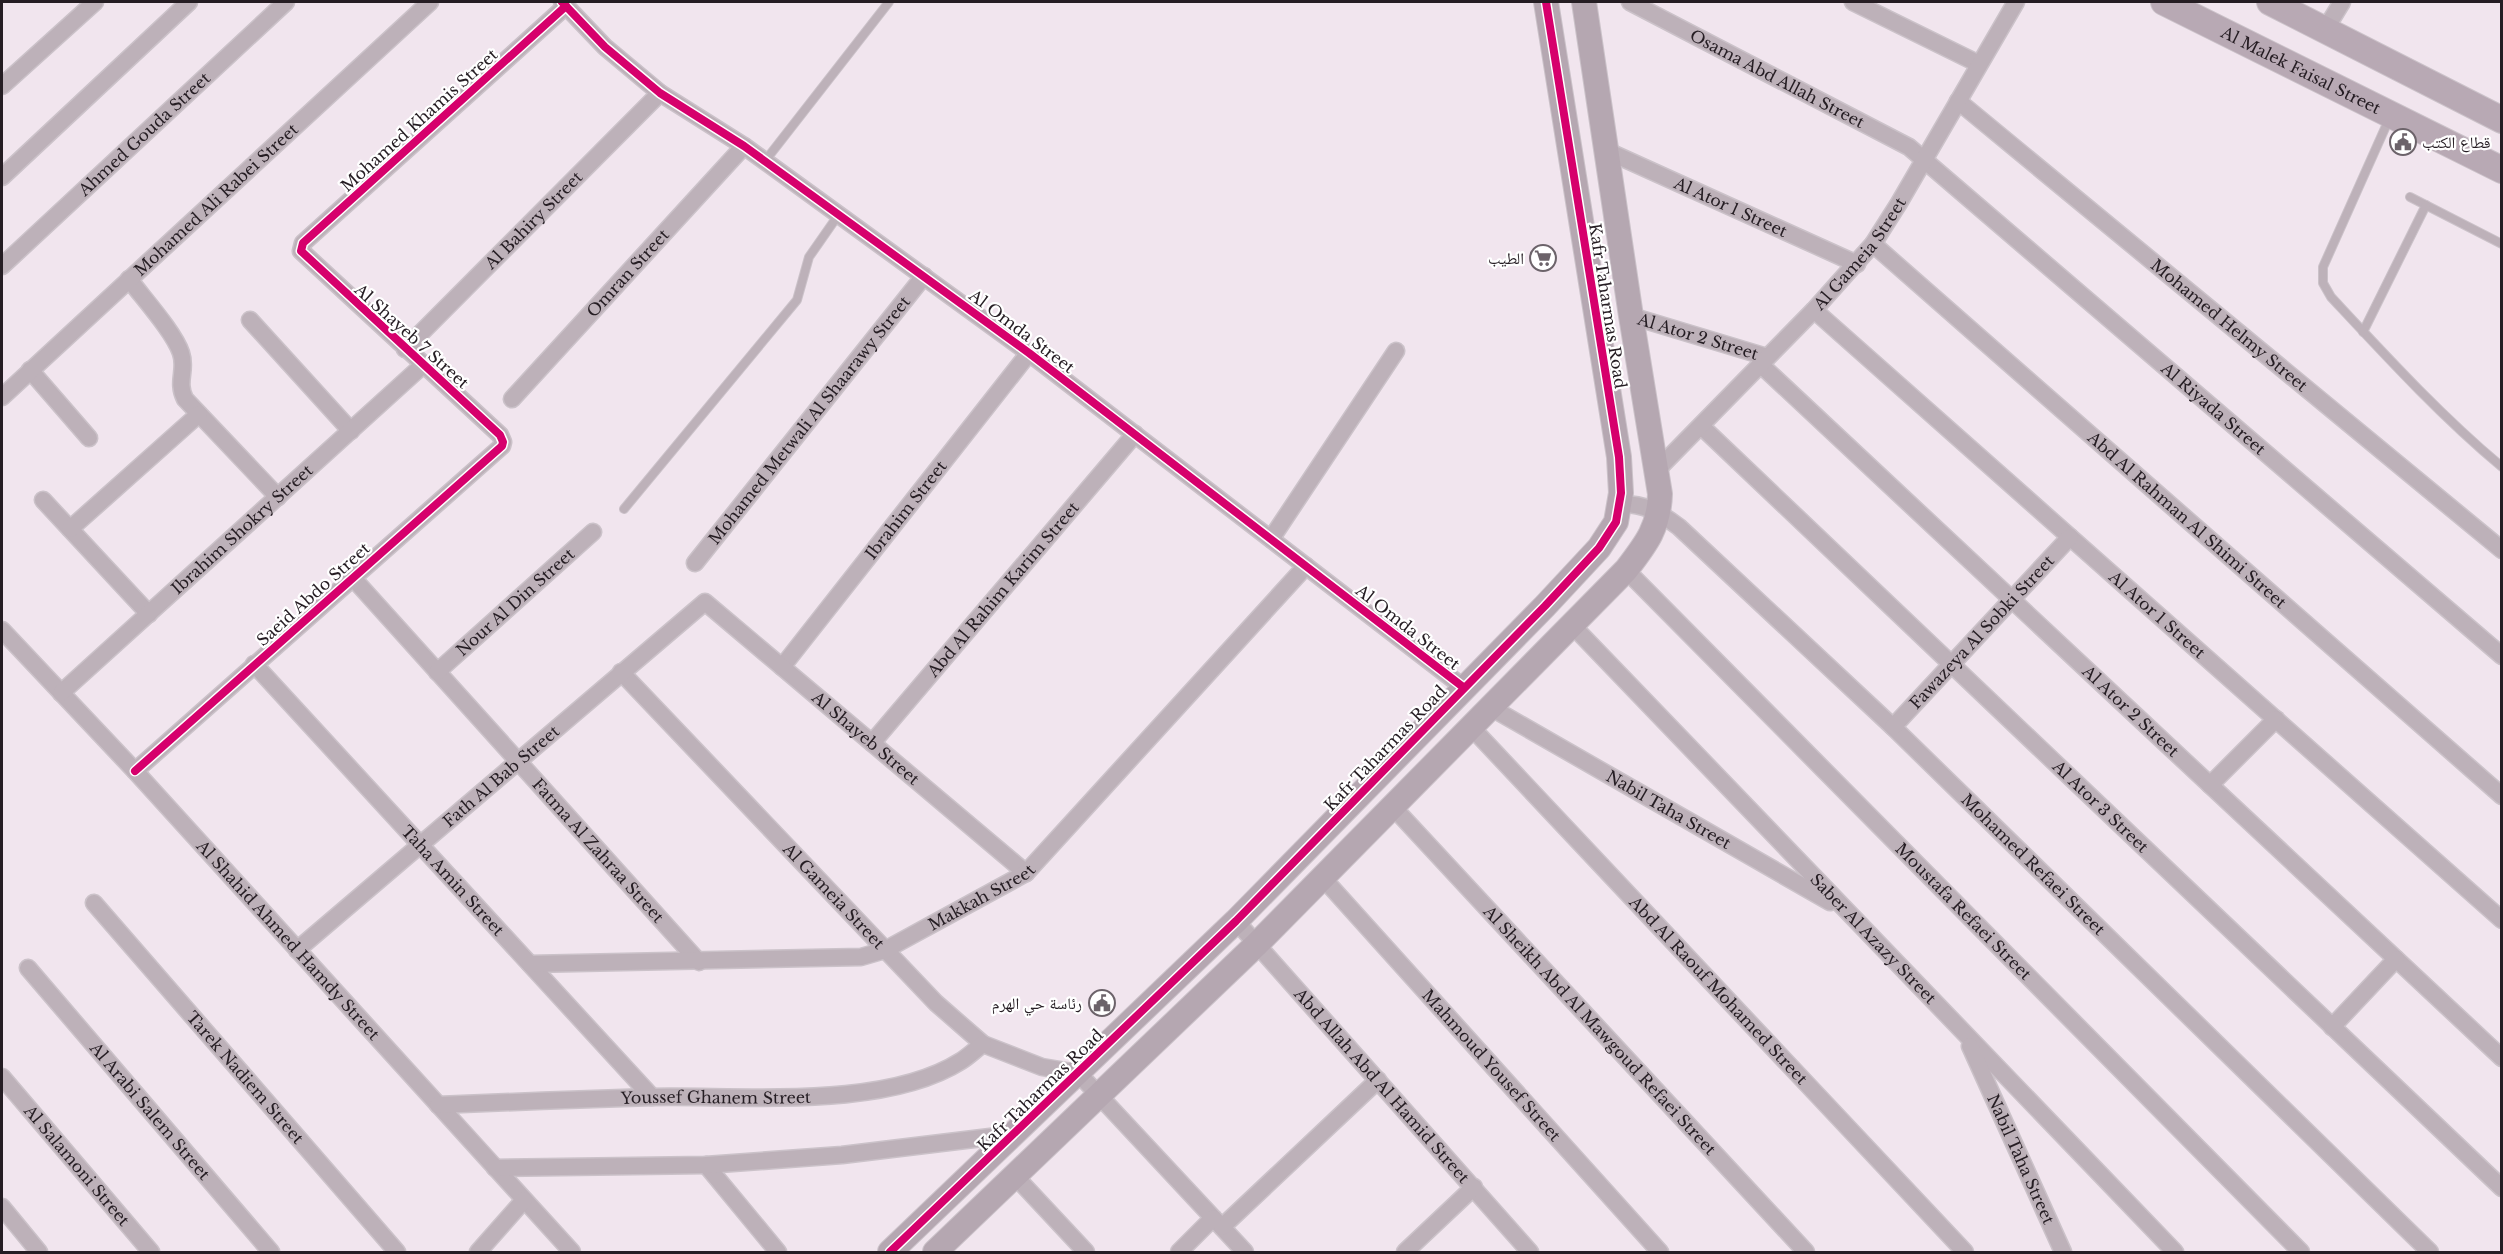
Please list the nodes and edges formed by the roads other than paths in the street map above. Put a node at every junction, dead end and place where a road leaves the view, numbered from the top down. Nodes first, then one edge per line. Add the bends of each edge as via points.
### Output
1 (94, 2) edge
2 (189, 2) edge
3 (286, 2) edge
4 (430, 2) edge
5 (889, 2) edge
6 (1546, 2) edge
7 (1584, 2) edge
8 (1630, 2) edge
9 (1853, 2) edge
10 (2016, 2) edge
11 (2164, 2) edge
12 (2270, 2) edge
13 (2342, 2) edge
14 (564, 4) edge
15 (2325, 30) junction
16 (1980, 64) junction
17 (2, 86) edge
18 (660, 93) junction
19 (1958, 101) junction
20 (2391, 115) junction
21 (2502, 120) edge
22 (744, 146) junction
23 (1605, 150) junction
24 (1924, 159) junction
25 (765, 161) junction
26 (2502, 170) edge
27 (2, 177) edge
28 (2410, 197) dead end
29 (2426, 205) junction
30 (839, 213) junction
31 (1873, 244) junction
32 (2502, 244) edge
33 (306, 258) joint
34 (1857, 264) junction
35 (2, 266) edge
36 (924, 276) junction
37 (129, 279) junction
38 (1814, 310) junction
39 (1631, 316) junction
40 (250, 320) dead end
41 (2363, 332) junction
42 (405, 349) junction
43 (1396, 351) dead end
44 (1029, 353) junction
45 (1764, 361) junction
46 (423, 365) junction
47 (30, 370) junction
48 (2, 397) edge
49 (512, 399) dead end
50 (199, 414) junction
51 (1701, 426) junction
52 (351, 431) junction
53 (1134, 434) junction
54 (500, 435) joint
55 (89, 438) dead end
56 (2502, 467) edge
57 (1657, 470) junction
58 (278, 497) junction
59 (43, 500) dead end
60 (1619, 504) junction
61 (624, 509) dead end
62 (1660, 513) junction
63 (70, 529) junction
64 (593, 532) dead end
65 (2070, 537) junction
66 (1271, 539) junction
67 (2502, 550) edge
68 (696, 563) dead end
69 (1306, 566) junction
70 (1626, 570) junction
71 (351, 578) junction
72 (2012, 599) junction
73 (705, 602) joint
74 (149, 614) junction
75 (1572, 625) junction
76 (2, 630) edge
77 (2502, 656) edge
78 (254, 664) junction
79 (1951, 664) junction
80 (782, 667) junction
81 (437, 672) junction
82 (621, 672) junction
83 (1463, 687) junction
84 (61, 693) junction
85 (1491, 707) junction
86 (2276, 719) junction
87 (1893, 726) junction
88 (1472, 728) junction
89 (872, 743) junction
90 (519, 762) junction
91 (135, 771) junction
92 (2210, 785) junction
93 (2502, 795) edge
94 (1394, 808) junction
95 (420, 845) junction
96 (1026, 873) junction
97 (1323, 878) junction
98 (94, 903) dead end
99 (1847, 911) junction
100 (2502, 920) edge
101 (1236, 921) junction
102 (1257, 944) junction
103 (297, 950) junction
104 (885, 950) junction
105 (2396, 959) junction
106 (699, 962) junction
107 (530, 964) junction
108 (28, 968) dead end
109 (2332, 1027) junction
110 (1964, 1034) junction
111 (983, 1044) junction
112 (2502, 1058) edge
113 (1078, 1073) junction
114 (2, 1077) edge
115 (1378, 1080) junction
116 (1099, 1096) junction
117 (652, 1097) junction
118 (438, 1105) junction
119 (1015, 1134) junction
120 (706, 1165) junction
121 (495, 1168) junction
122 (1015, 1176) junction
123 (1474, 1187) junction
124 (2502, 1188) edge
125 (524, 1200) junction
126 (2, 1207) edge
127 (1217, 1223) junction
128 (39, 1252) edge
129 (151, 1252) edge
130 (271, 1252) edge
131 (397, 1252) edge
132 (478, 1252) edge
133 (572, 1252) edge
134 (778, 1252) edge
135 (890, 1252) edge
136 (935, 1252) edge
137 (1086, 1252) edge
138 (1179, 1252) edge
139 (1245, 1252) edge
140 (1406, 1252) edge
141 (1530, 1252) edge
142 (1660, 1252) edge
143 (1806, 1252) edge
144 (1965, 1252) edge
145 (2063, 1252) edge
146 (2175, 1252) edge
147 (2301, 1252) edge
148 (2430, 1252) edge

1 - 17 street
2 - 27 street
3 - 35 street, Ahmed Gouda Street
4 - 37 street, Mohamed Ali Rabei Street
5 - 25 lane
6 - 60 street, Kafr Taharmas Road via 1618,457
7 - 23 street, Kafr Taharmas Road
8 - 24 street, Osama Abd Allah Street via 1894,138
9 - 16 street
10 - 16 street, Al Gameia Street
11 - 20 main road, Al Malek Faisal Street
12 - 15 main road
13 - 15 street
14 - 18 street, Al Omda Street
14 - 33 street, Mohamed Khamis Street via 303,243 301,251
15 - 21 main road
16 - 19 street, Al Gameia Street
18 - 22 street, Al Omda Street
18 - 42 street, Al Bahiry Street
19 - 24 street, Al Gameia Street
19 - 67 street, Mohamed Helmy Street
20 - 26 main road, Al Malek Faisal Street
20 - 41 lane via 2323,267 2326,291
22 - 25 street, Al Omda Street
22 - 49 street, Omran Street
23 - 34 street, Al Ator 1 Street
23 - 39 street, Kafr Taharmas Road
24 - 31 street, Al Gameia Street
24 - 77 street, Al Riyada Street
25 - 30 street, Al Omda Street
28 - 29 lane
29 - 32 lane
29 - 41 lane
30 - 36 street, Al Omda Street
30 - 61 lane via 809,257 797,300
31 - 34 street, Al Gameia Street
31 - 93 street, Abd Al Rahman Al Shimi Street
33 - 42 street, Al Shayeb 7 Street
34 - 38 street, Al Gameia Street
36 - 44 street, Al Omda Street
36 - 68 street, Mohamed Metwali Al Shaarawy Street
37 - 47 street, Mohamed Ali Rabei Street
37 - 50 street via 179,347 183,365 181,390
38 - 45 street, Al Gameia Street
38 - 65 street, Al Ator 1 Street
39 - 45 street, Al Ator 2 Street
39 - 57 street, Kafr Taharmas Road
40 - 52 street
41 - 56 lane via 2438,410
42 - 46 street, Al Shayeb 7 Street
43 - 66 street
44 - 53 street, Al Omda Street
44 - 80 street, Ibrahim Street
45 - 51 street, Al Gameia Street
45 - 72 street, Al Ator 2 Street
46 - 52 street, Ibrahim Shokry Street
46 - 54 street, Al Shayeb 7 Street
47 - 48 street, Mohamed Ali Rabei Street
47 - 55 street
50 - 58 street
50 - 63 street
51 - 57 street, Al Gameia Street
51 - 79 street, Al Ator 3 Street
52 - 58 street, Ibrahim Shokry Street
53 - 66 street, Al Omda Street
53 - 89 street, Abd Al Rahim Karim Street
54 - 71 street, Saeid Abdo Street via 503,442 499,448
57 - 62 street, Kafr Taharmas Road
58 - 74 street, Ibrahim Shokry Street
59 - 63 street
60 - 62 street, Mohamed Refaei Street via 1640,505
60 - 83 street, Kafr Taharmas Road via 1616,522 1599,548
62 - 70 street, Kafr Taharmas Road via 1653,532
62 - 87 street, Mohamed Refaei Street
63 - 74 street
64 - 81 street, Nour Al Din Street
65 - 72 street, Fawazeya Al Sobki Street
65 - 86 street, Al Ator 1 Street
66 - 69 street, Al Omda Street
69 - 83 street, Al Omda Street
69 - 96 street, Makkah Street
70 - 75 street, Kafr Taharmas Road
70 - 147 street, Moustafa Refaei Street
71 - 78 street, Saeid Abdo Street
71 - 81 street, Fatma Al Zahraa Street
72 - 79 street, Fawazeya Al Sobki Street
72 - 92 street, Al Ator 2 Street
73 - 80 street, Al Shayeb Street
73 - 82 street, Fath Al Bab Street
74 - 84 street, Ibrahim Shokry Street
75 - 85 street, Kafr Taharmas Road
75 - 99 street, Saber Al Azazy Street
76 - 84 street, Al Shahid Ahmed Hamdy Street
78 - 91 street, Saeid Abdo Street
78 - 95 street, Taha Amin Street
79 - 87 street, Fawazeya Al Sobki Street
79 - 109 street, Al Ator 3 Street
80 - 89 street, Al Shayeb Street
81 - 90 street, Fatma Al Zahraa Street
82 - 90 street, Fath Al Bab Street
82 - 104 street, Al Gameia Street
83 - 101 street, Kafr Taharmas Road
84 - 91 street, Al Shahid Ahmed Hamdy Street
85 - 88 street, Kafr Taharmas Road
85 - 99 street, Nabil Taha Street
86 - 92 street
86 - 100 street, Al Ator 1 Street
87 - 148 street, Mohamed Refaei Street
88 - 94 street, Kafr Taharmas Road
88 - 144 street, Abd Al Raouf Mohamed Street
89 - 96 street, Al Shayeb Street
90 - 95 street, Fath Al Bab Street
90 - 106 street, Fatma Al Zahraa Street
91 - 103 street, Al Shahid Ahmed Hamdy Street
92 - 105 street, Al Ator 2 Street
94 - 97 street, Kafr Taharmas Road
94 - 143 street, Al Sheikh Abd Al Mawgoud Refaei Street
95 - 103 street, Fath Al Bab Street
95 - 107 street, Taha Amin Street
96 - 104 street, Makkah Street
97 - 102 street, Kafr Taharmas Road
97 - 142 street, Mahmoud Yousef Street
98 - 131 street, Tarek Nadiem Street
99 - 110 street, Saber Al Azazy Street
101 - 102 street, Abd Allah Abd Al Hamid Street
101 - 113 street, Kafr Taharmas Road
102 - 115 street, Abd Allah Abd Al Hamid Street
102 - 116 street, Kafr Taharmas Road
103 - 118 street, Al Shahid Ahmed Hamdy Street
104 - 106 street, Makkah Street via 861,957
104 - 111 street, Al Gameia Street
105 - 109 street
105 - 112 street, Al Ator 2 Street
106 - 107 street, Makkah Street
107 - 117 street, Taha Amin Street
108 - 130 street, Al Arabi Salem Street
109 - 124 street, Al Ator 3 Street
110 - 145 street, Nabil Taha Street
110 - 146 street, Saber Al Azazy Street
111 - 113 street, Al Gameia Street via 1042,1067
111 - 117 street, Youssef Ghanem Street via 961,1061 934,1074 865,1093
113 - 116 street
113 - 119 street, Kafr Taharmas Road
114 - 129 street, Al Salamoni Street
115 - 123 street, Abd Allah Abd Al Hamid Street
115 - 127 street
116 - 122 street, Kafr Taharmas Road
116 - 127 street
117 - 118 street, Youssef Ghanem Street
118 - 121 street, Al Shahid Ahmed Hamdy Street
119 - 120 street via 842,1155
119 - 135 street, Kafr Taharmas Road
120 - 121 street
120 - 134 street
121 - 125 street, Al Shahid Ahmed Hamdy Street
122 - 136 street, Kafr Taharmas Road
122 - 137 street
123 - 140 street
123 - 141 street, Abd Allah Abd Al Hamid Street
125 - 132 street
125 - 133 street, Al Shahid Ahmed Hamdy Street
126 - 128 street
127 - 138 street
127 - 139 street

